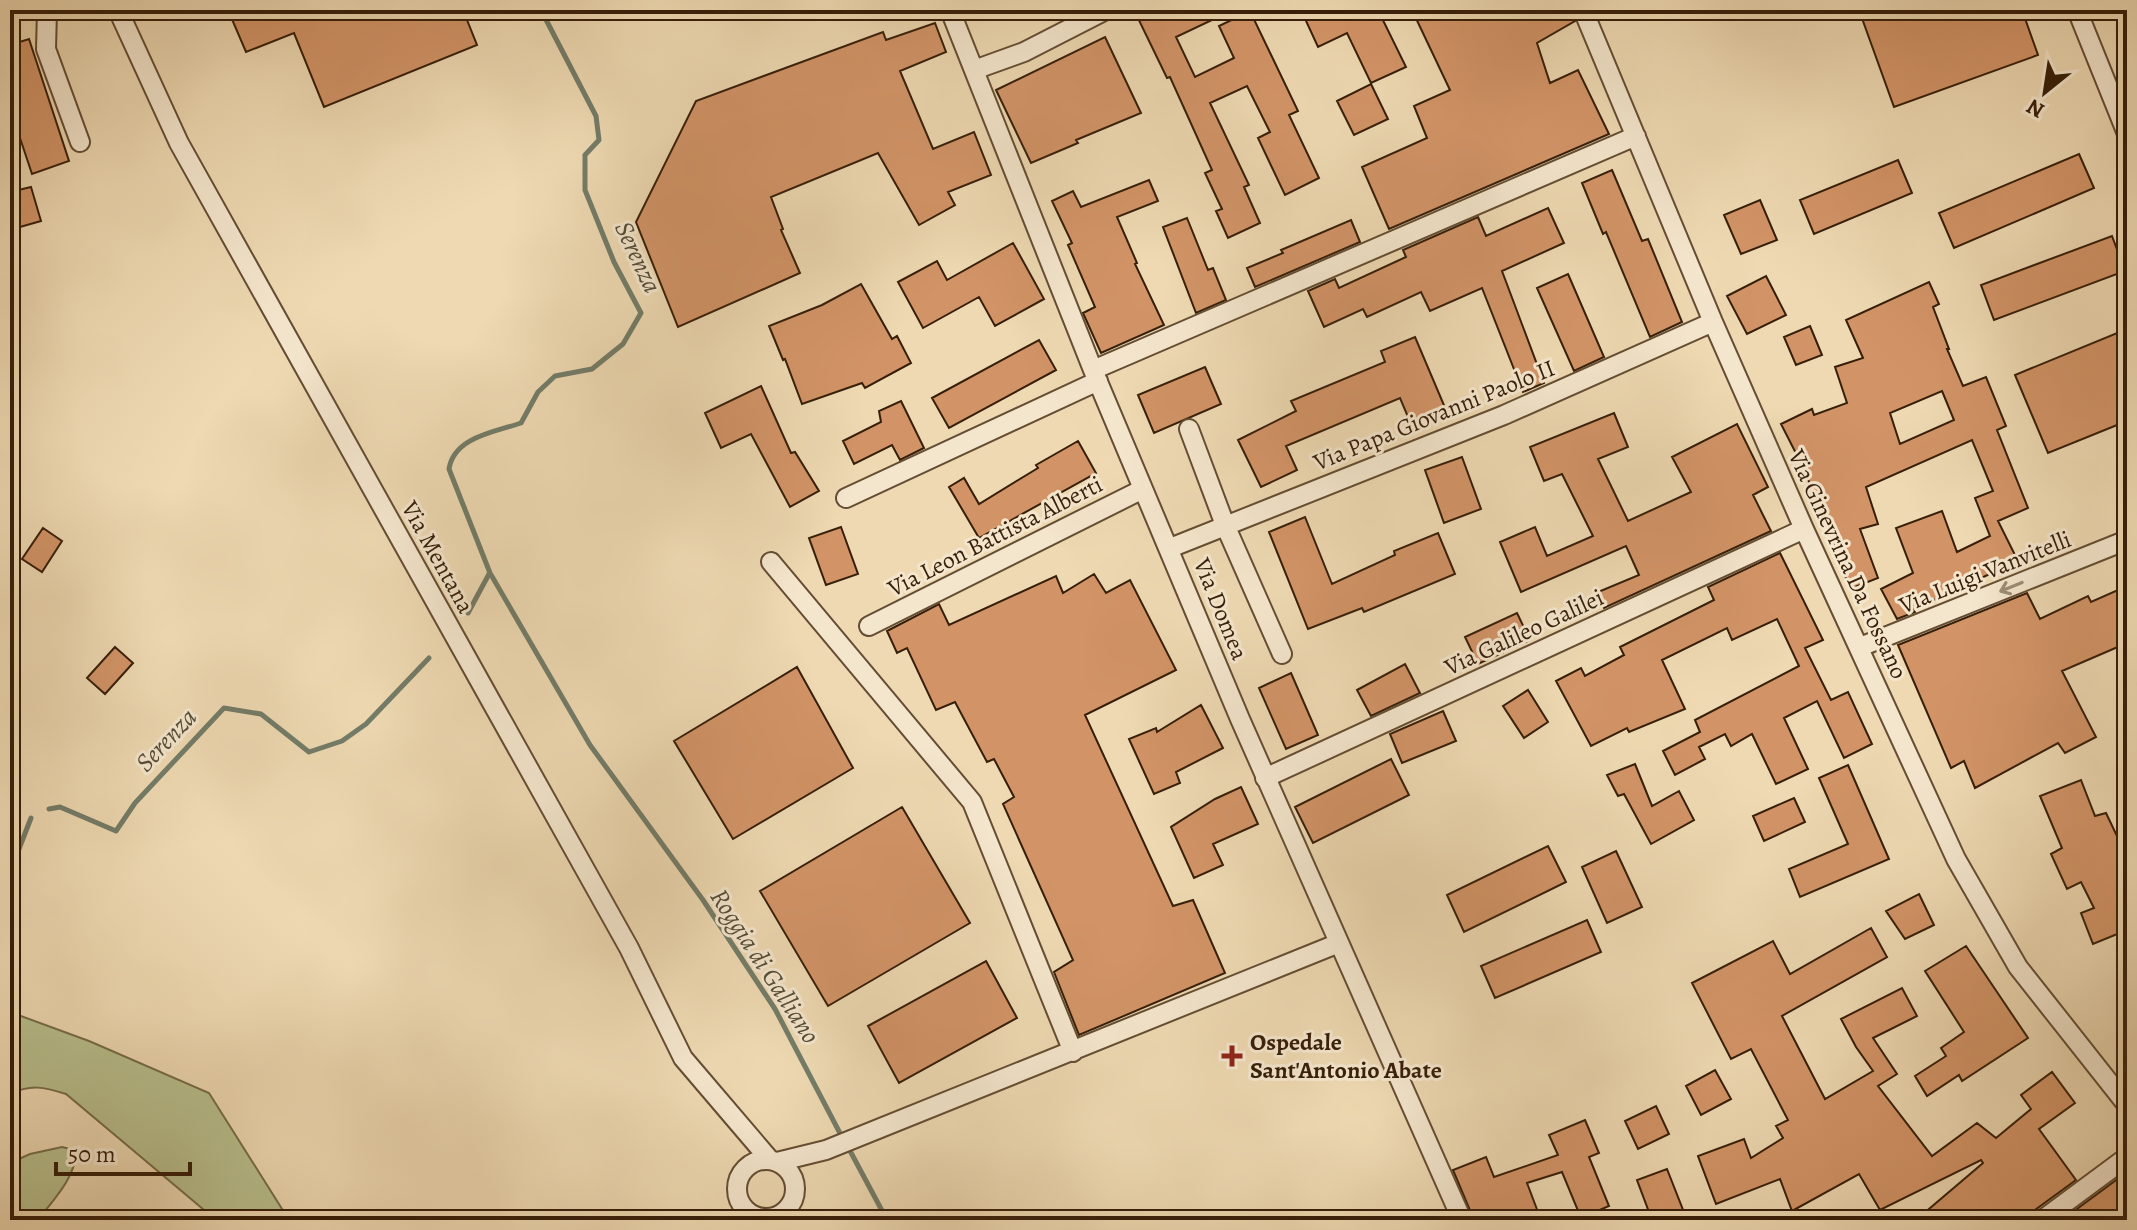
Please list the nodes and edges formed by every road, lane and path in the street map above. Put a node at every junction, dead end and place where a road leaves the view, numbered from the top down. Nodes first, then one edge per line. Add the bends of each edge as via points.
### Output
1 (47, 10) edge
2 (118, 10) edge
3 (950, 10) edge
4 (1106, 10) edge
5 (1583, 10) edge
6 (2077, 10) edge
7 (974, 70) junction
8 (2127, 134) edge
9 (1636, 136) junction
10 (80, 142) dead end
11 (1713, 322) junction
12 (1095, 376) junction
13 (1189, 429) dead end
14 (1143, 489) junction
15 (846, 498) dead end
16 (1225, 525) junction
17 (1804, 529) junction
18 (2127, 540) edge
19 (1170, 548) junction
20 (771, 562) dead end
21 (869, 626) dead end
22 (1860, 647) junction
23 (1282, 654) dead end
24 (1265, 778) junction
25 (1339, 943) junction
26 (1073, 1052) junction
27 (2127, 1105) edge
28 (732, 1118) junction
29 (823, 1151) junction
30 (2127, 1157) edge
31 (773, 1161) junction
32 (748, 1166) junction
33 (793, 1179) junction
34 (783, 1217) edge
35 (758, 1218) edge
36 (1462, 1220) edge
37 (2042, 1220) edge

1 - 10 street via 46,49
2 - 28 street, Via Mentana via 179,143 629,948 683,1058
3 - 7 street, Via Domea
4 - 7 street via 1024,52
5 - 9 street, Via Ginevrina Da Fossano
6 - 8 street
7 - 12 street, Via Domea
9 - 11 street, Via Ginevrina Da Fossano
9 - 12 street
11 - 16 street, Via Papa Giovanni Paolo II via 1504,415
11 - 17 street, Via Ginevrina Da Fossano
12 - 14 street, Via Domea
12 - 15 street
13 - 16 street
14 - 19 street, Via Domea
14 - 21 street, Via Leon Battista Alberti
16 - 19 street, Via Papa Giovanni Paolo II
16 - 23 street
17 - 22 street, Via Ginevrina Da Fossano
17 - 24 street, Via Galileo Galilei
18 -> 22 street, Via Luigi Vanvitelli
19 - 24 street, Via Domea
20 - 26 street via 972,802
22 - 27 street, Via Ginevrina Da Fossano via 1956,859 2018,967
24 - 25 street, Via Domea
25 - 26 street
25 - 36 street, Via Domea
26 - 29 street
28 - 31 street, Via Mentana
28 - 32 street, Via Mentana
29 - 31 street
29 - 33 street
30 - 37 street
31 - 32 street
31 - 33 street
32 - 35 street via 737,1189 742,1205
33 - 34 street via 795,1194
34 - 35 street

